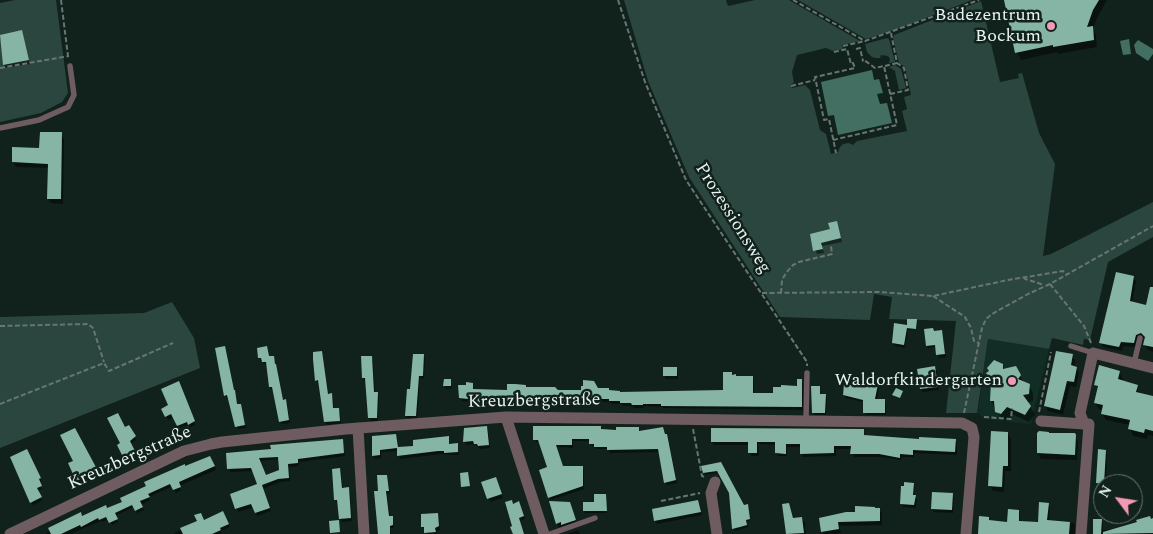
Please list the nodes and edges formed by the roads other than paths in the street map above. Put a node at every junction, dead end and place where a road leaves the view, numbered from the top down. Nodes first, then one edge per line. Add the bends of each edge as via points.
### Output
1 (70, 66) dead end
2 (0, 128) edge
3 (1140, 338) dead end
4 (1071, 346) dead end
5 (1092, 348) junction
6 (1134, 363) junction
7 (1153, 368) edge
8 (807, 373) road end
9 (506, 417) junction
10 (806, 421) junction
11 (1041, 421) road end
12 (1084, 424) junction
13 (358, 428) junction
14 (713, 488) road end
15 (595, 518) dead end
16 (30, 530) edge
17 (10, 534) edge
18 (364, 534) edge
19 (544, 534) edge
20 (550, 534) edge
21 (717, 534) edge
22 (966, 534) edge
23 (1082, 534) edge

1 - 2 lane via 74,95 68,107 39,120
3 - 6 lane
4 - 5 lane
5 - 6 street
5 - 12 street via 1080,413
6 - 7 street
8 - 10 lane
9 - 10 street, Kreuzbergstraße
9 - 13 street, Kreuzbergstraße
9 - 19 street
10 - 22 street, Kreuzbergstraße via 962,423 972,428 974,437
11 - 12 street
12 - 23 street via 1089,424
13 - 16 street, Kreuzbergstraße via 222,442 184,451
13 - 18 street
14 - 21 street
15 - 20 lane
16 - 17 street, Kreuzbergstraße

